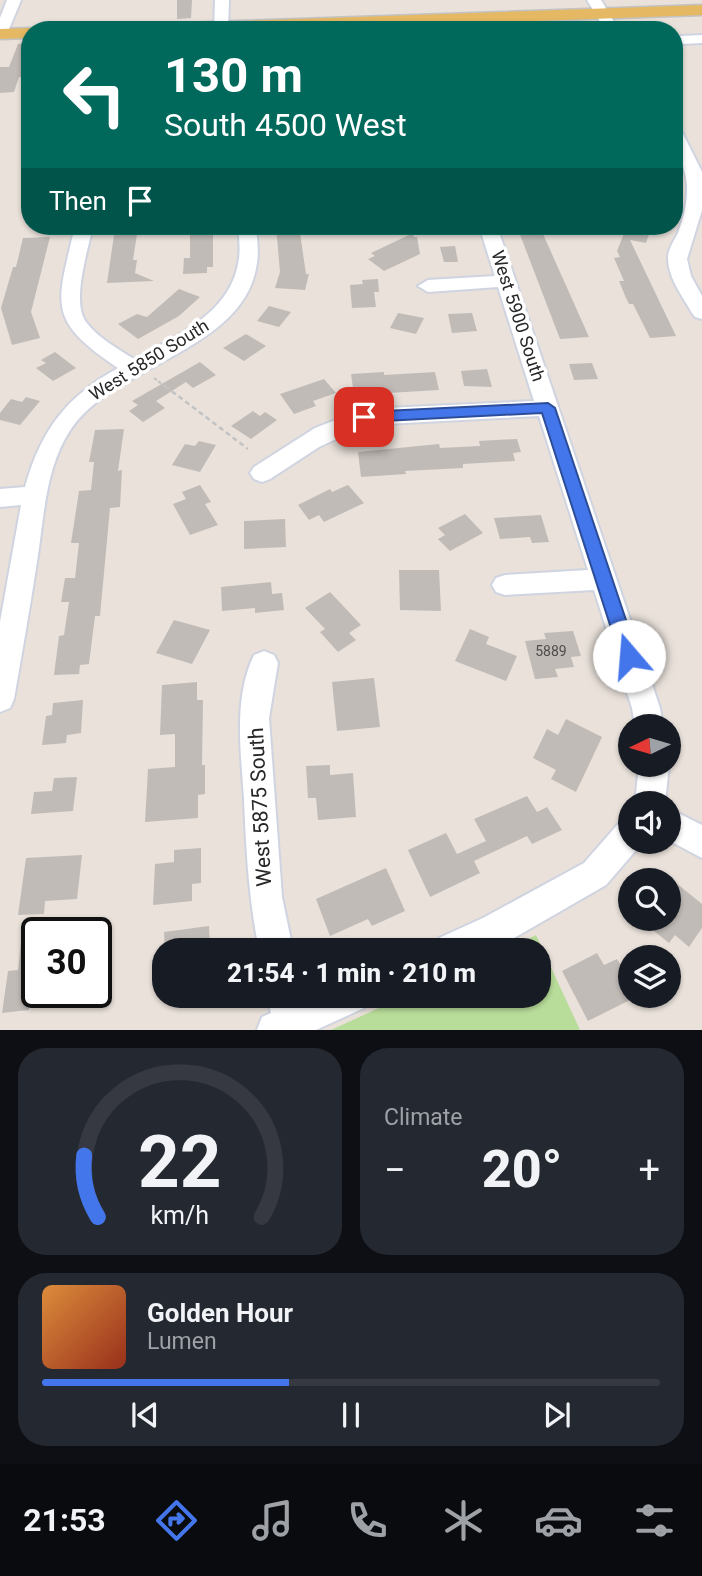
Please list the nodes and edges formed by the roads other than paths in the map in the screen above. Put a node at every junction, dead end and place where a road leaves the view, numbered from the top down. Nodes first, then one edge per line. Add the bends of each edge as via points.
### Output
1 (14, 0) edge
2 (222, 0) edge
3 (598, 7) edge
4 (702, 10) edge
5 (221, 21) edge
6 (453, 21) edge
7 (21, 33) edge
8 (0, 34) edge
9 (702, 39) edge
10 (683, 40) edge
11 (683, 146) edge
12 (697, 163) edge
13 (699, 218) edge
14 (83, 235) edge
15 (247, 235) edge
16 (491, 235) edge
17 (506, 281) junction
18 (428, 286) dead end
19 (702, 313) edge
20 (142, 372) junction
21 (548, 408) junction
22 (262, 473) dead end
23 (36, 495) junction
24 (0, 498) edge
25 (603, 579) junction
26 (505, 585) dead end
27 (264, 663) dead end
28 (0, 699) edge
29 (647, 714) edge
30 (681, 830) edge
31 (702, 842) edge
32 (618, 848) edge
33 (274, 938) edge
34 (477, 938) edge
35 (313, 1008) edge
36 (284, 1017) edge

1 - 8 street
2 - 5 street
3 - 4 main road
3 - 6 main road
7 - 8 main road
9 - 10 street
11 - 12 street
12 - 13 street via 702,190
13 - 19 street via 680,245 677,260
14 - 20 street via 72,317 82,330
15 - 20 street, West 5850 South via 248,266 240,290 224,313
16 - 17 street, West 5900 South
17 - 18 street
17 - 21 street, West 5900 South
20 - 23 street, West 5850 South via 94,391 65,420 49,448
21 - 22 street via 364,417 313,437
21 - 25 street, West 5900 South
23 - 24 street
23 - 28 street, West 5850 South
25 - 26 street
25 - 29 street, West 5900 South
27 - 33 street, West 5875 South via 254,718 265,897
30 - 31 street
32 - 34 street via 595,874
35 - 36 street

